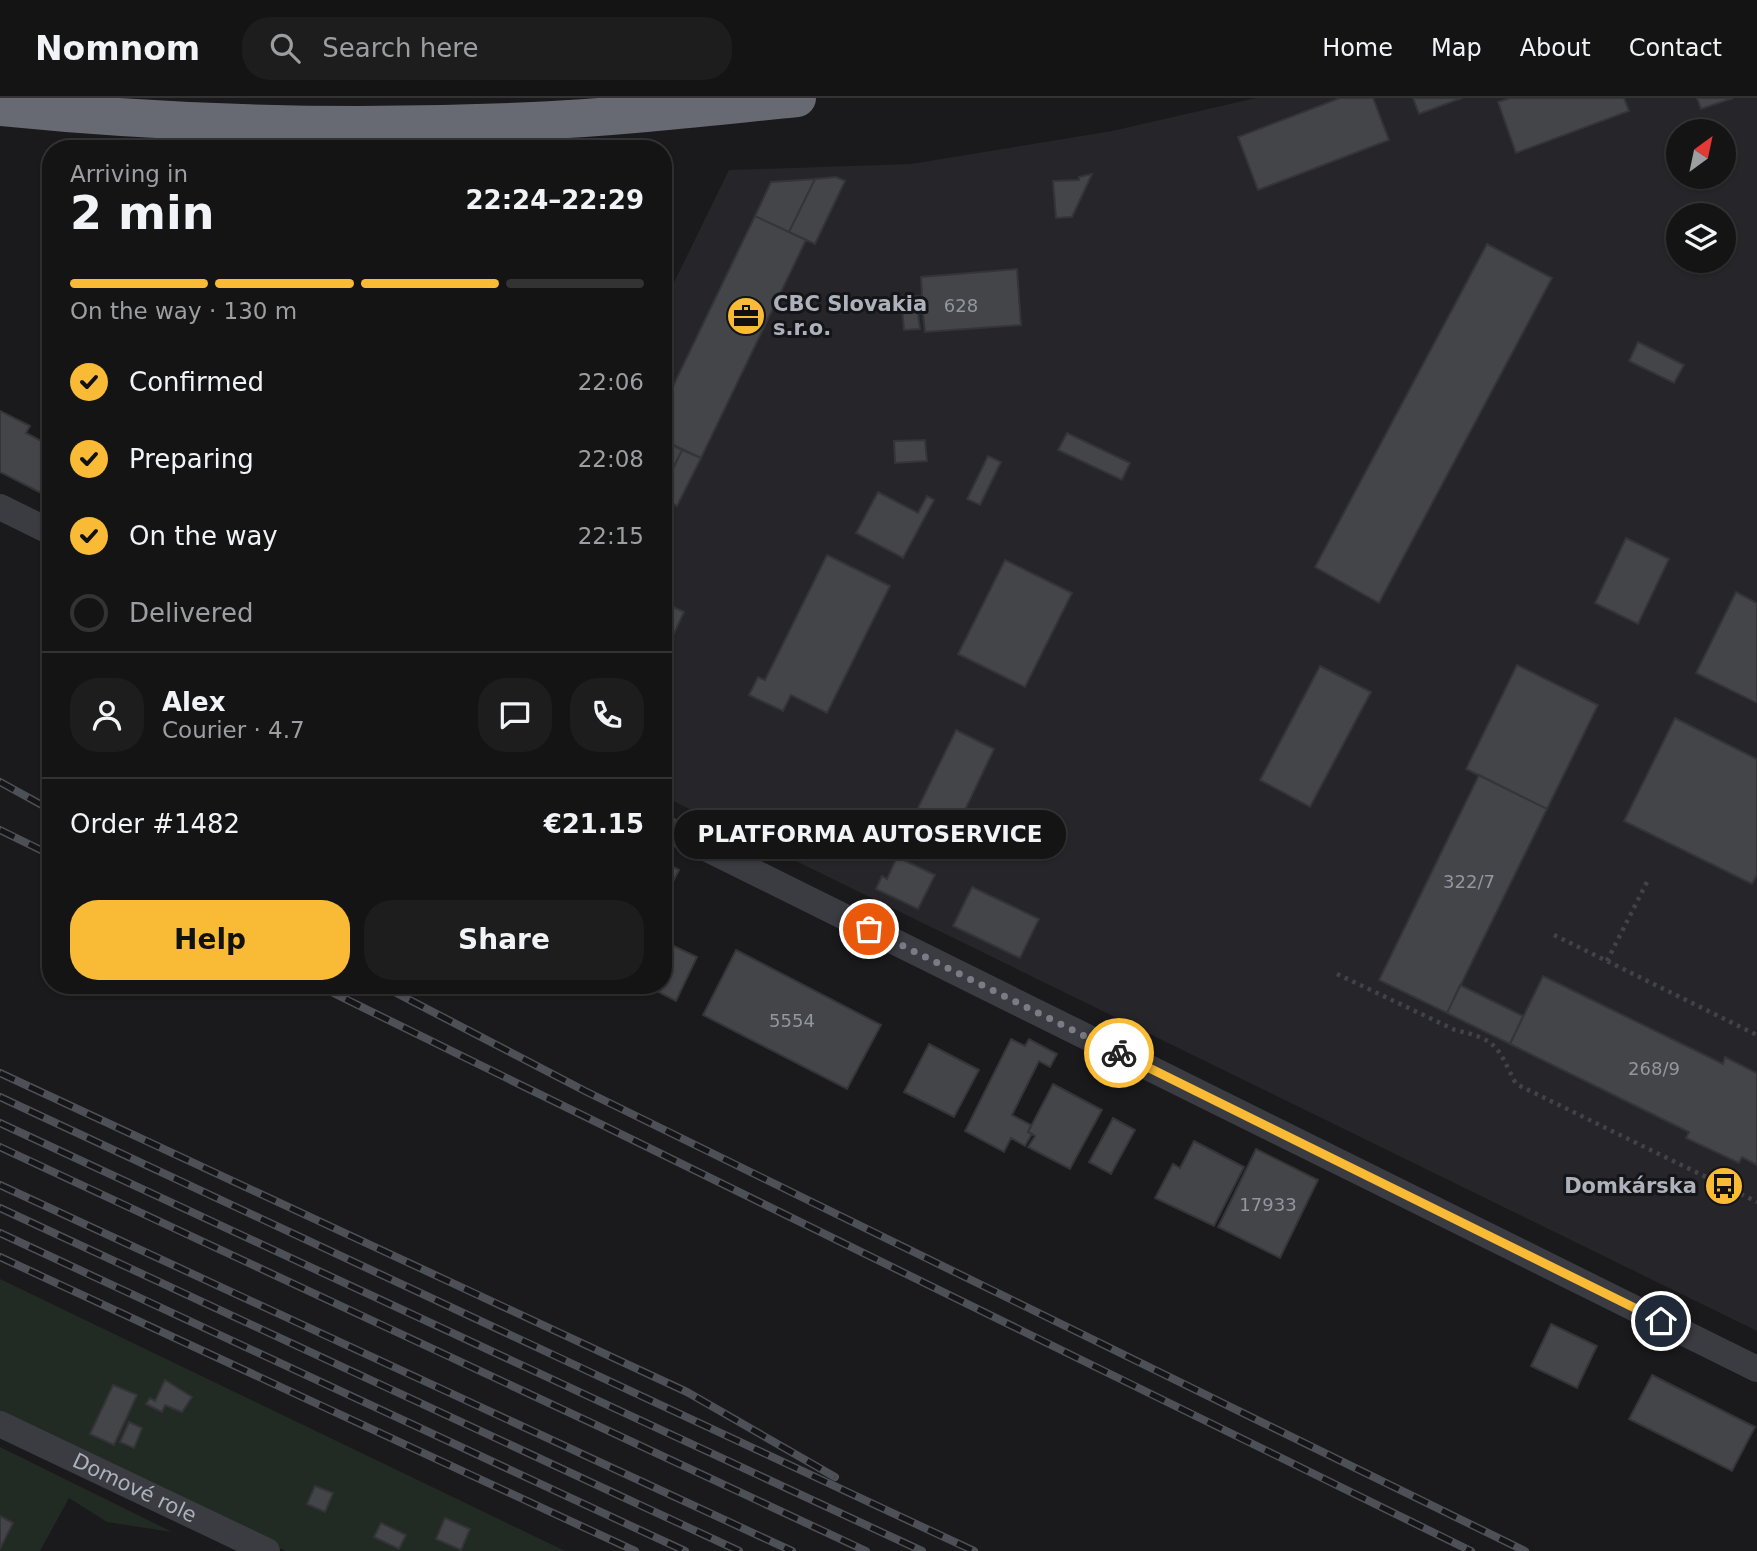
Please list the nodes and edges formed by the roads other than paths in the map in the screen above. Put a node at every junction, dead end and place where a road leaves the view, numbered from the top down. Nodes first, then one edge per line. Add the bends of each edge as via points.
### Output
1 (797, 98) edge
2 (0, 107) edge
3 (0, 507) edge
4 (42, 528) edge
5 (672, 831) edge
6 (1757, 1369) edge
7 (0, 1424) edge
8 (267, 1551) edge

1 - 2 highway via 534,121 386,124 216,124
3 - 4 street
5 - 6 street
7 - 8 street, Domové role

